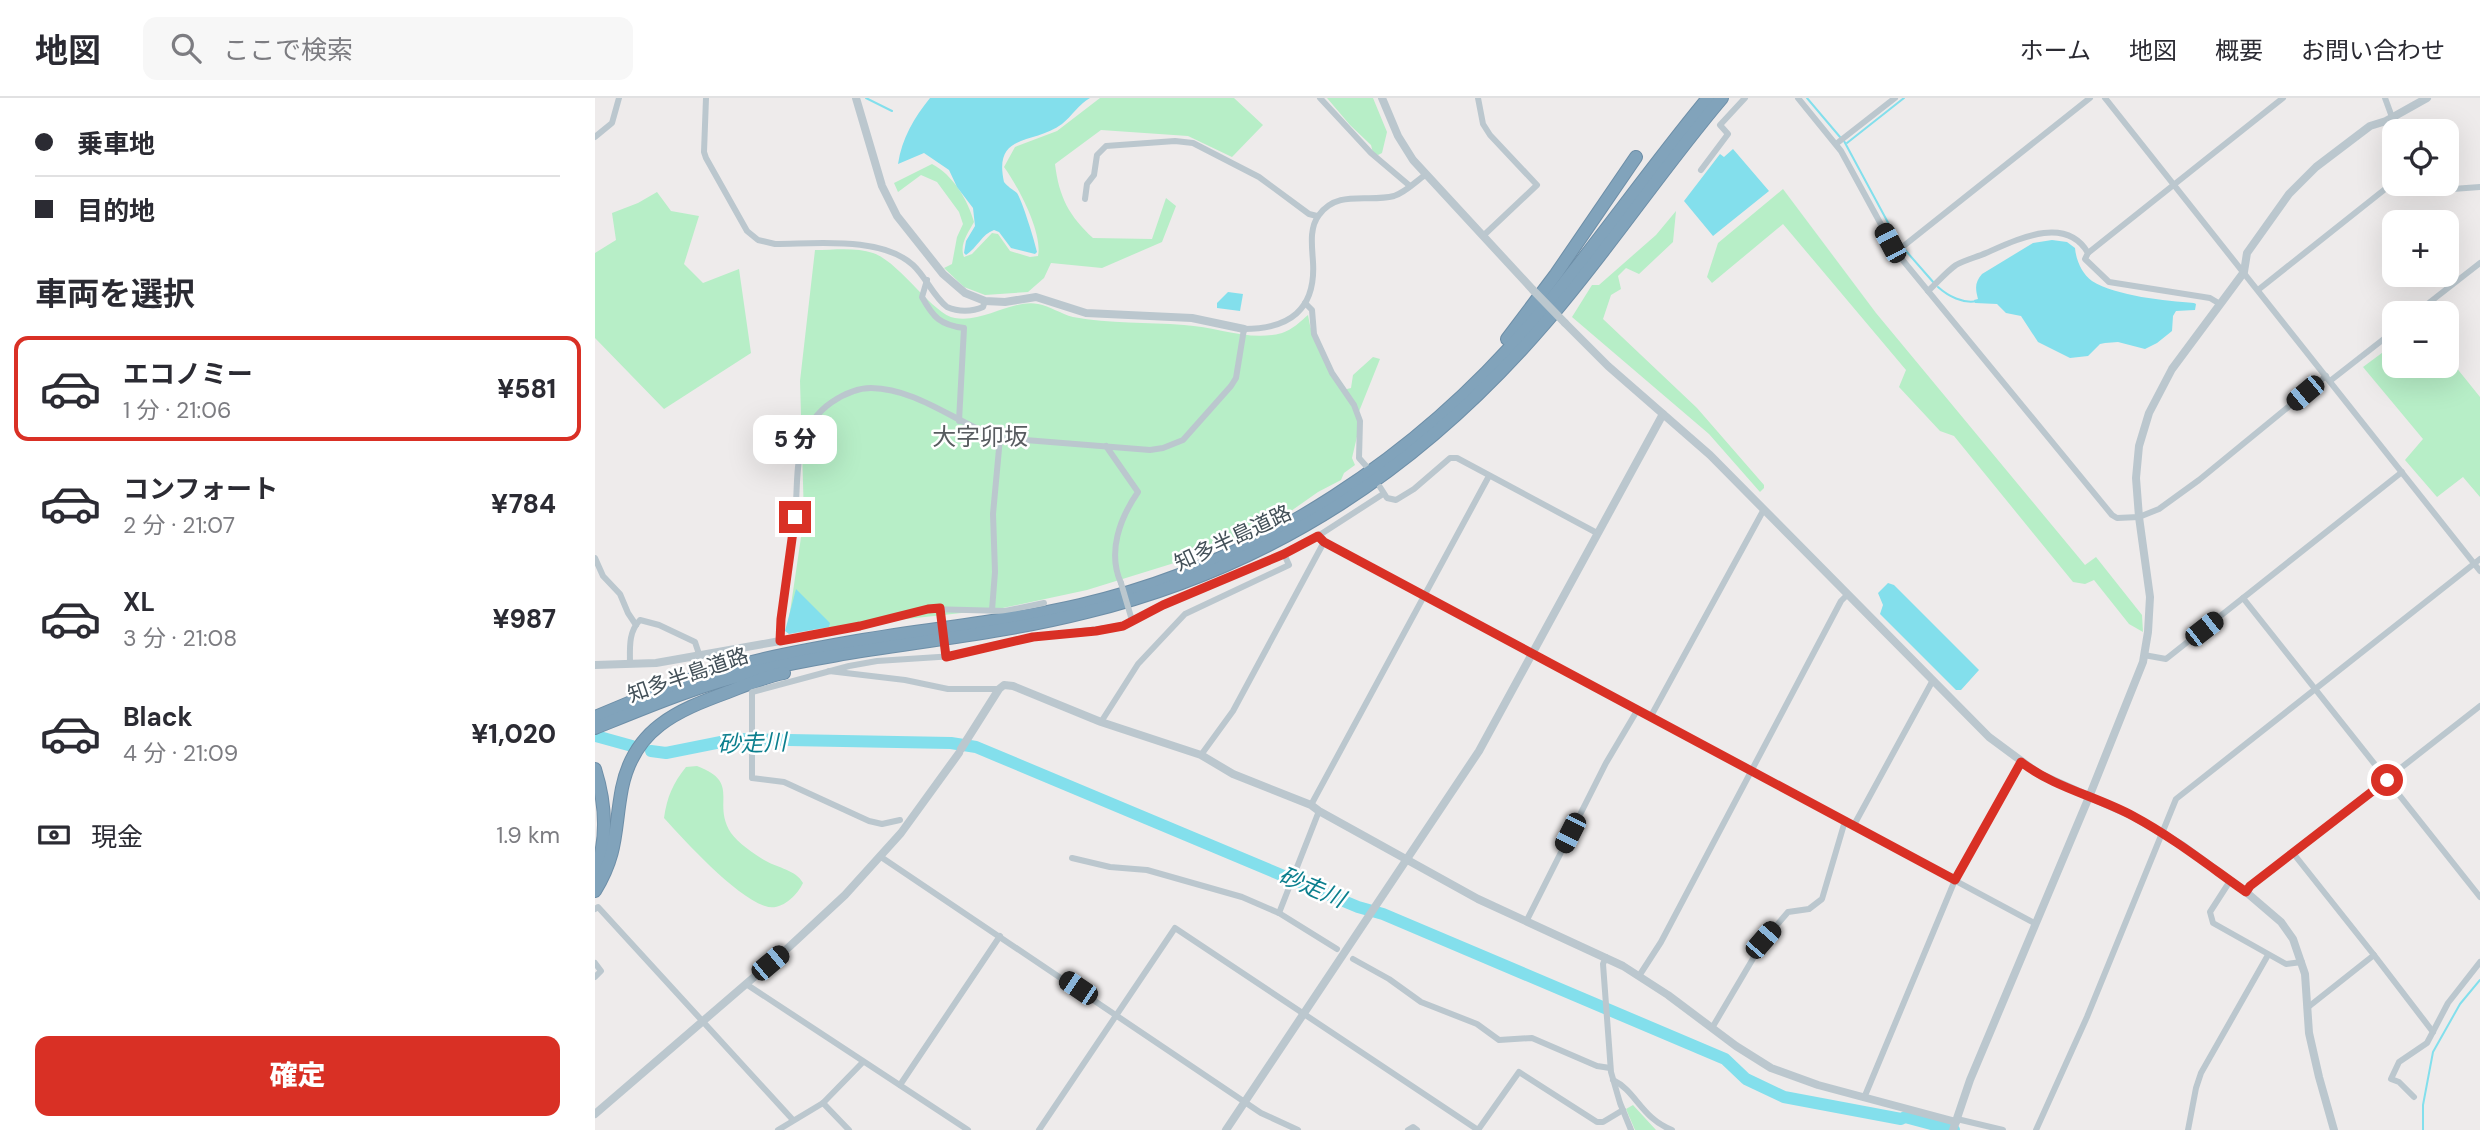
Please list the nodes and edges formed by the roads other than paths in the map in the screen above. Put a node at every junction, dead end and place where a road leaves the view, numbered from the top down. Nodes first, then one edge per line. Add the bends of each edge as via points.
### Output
1 (619, 98) edge
2 (706, 98) edge
3 (856, 98) edge
4 (1320, 98) edge
5 (1382, 98) edge
6 (1478, 98) edge
7 (1708, 98) edge
8 (1722, 98) edge
9 (1745, 98) edge
10 (1798, 98) edge
11 (1895, 98) edge
12 (2089, 98) edge
13 (2105, 98) edge
14 (2284, 98) edge
15 (2385, 98) edge
16 (2427, 98) edge
17 (2389, 119) joint
18 (2382, 122) edge
19 (595, 137) edge
20 (1836, 144) junction
21 (1636, 157) dead end
22 (1701, 170) dead end
23 (1425, 174) junction
24 (2175, 184) junction
25 (1410, 186) junction
26 (2480, 187) edge
27 (2459, 189) edge
28 (2382, 192) edge
29 (1085, 199) dead end
30 (1317, 216) junction
31 (1483, 236) junction
32 (1896, 252) junction
33 (2088, 253) junction
34 (2480, 263) edge
35 (2244, 272) junction
36 (927, 280) junction
37 (2258, 290) junction
38 (1928, 291) junction
39 (985, 301) junction
40 (2431, 301) edge
41 (1305, 303) junction
42 (2220, 304) junction
43 (1244, 329) junction
44 (2382, 340) edge
45 (2328, 378) junction
46 (1455, 401) junction
47 (1663, 414) junction
48 (959, 421) junction
49 (1000, 439) junction
50 (1106, 446) junction
51 (1367, 467) dead end
52 (2402, 472) junction
53 (1489, 476) junction
54 (1763, 511) junction
55 (2139, 517) junction
56 (1597, 533) junction
57 (1318, 536) junction
58 (1324, 542) junction
59 (1284, 554) junction
60 (595, 558) edge
61 (2477, 561) edge
62 (2480, 571) edge
63 (1847, 595) junction
64 (1425, 596) junction
65 (2243, 598) junction
66 (1044, 603) dead end
67 (940, 608) junction
68 (992, 610) junction
69 (1132, 619) junction
70 (636, 625) junction
71 (780, 641) junction
72 (864, 651) junction
73 (1533, 653) junction
74 (699, 654) junction
75 (2144, 655) junction
76 (946, 657) junction
77 (630, 664) junction
78 (595, 665) edge
79 (827, 670) junction
80 (1933, 680) junction
81 (669, 687) junction
82 (2315, 688) junction
83 (999, 689) junction
84 (2480, 706) edge
85 (1638, 709) junction
86 (595, 710) edge
87 (1651, 716) junction
88 (595, 717) edge
89 (1101, 722) junction
90 (595, 728) edge
91 (1201, 755) junction
92 (2021, 762) junction
93 (595, 769) edge
94 (1751, 772) junction
95 (2387, 780) junction
96 (2089, 797) junction
97 (595, 805) edge
98 (1311, 805) junction
99 (1319, 811) junction
100 (900, 820) dead end
101 (1845, 821) junction
102 (1854, 825) junction
103 (2162, 832) junction
104 (595, 843) edge
105 (2293, 853) junction
106 (881, 857) junction
107 (1072, 858) dead end
108 (1407, 860) junction
109 (595, 874) edge
110 (1955, 880) junction
111 (2230, 881) junction
112 (595, 891) edge
113 (2246, 892) junction
114 (2480, 897) edge
115 (595, 909) edge
116 (1279, 913) junction
117 (1526, 922) junction
118 (2036, 924) junction
119 (1000, 936) junction
120 (1337, 948) dead end
121 (2268, 955) junction
122 (2374, 955) junction
123 (1606, 957) junction
124 (1353, 959) dead end
125 (2302, 962) junction
126 (2480, 962) edge
127 (595, 963) edge
128 (1639, 976) junction
129 (595, 977) edge
130 (746, 984) junction
131 (2307, 1008) junction
132 (1304, 1013) junction
133 (1117, 1014) junction
134 (702, 1021) junction
135 (1712, 1028) junction
136 (2433, 1032) junction
137 (863, 1062) junction
138 (1610, 1068) junction
139 (1612, 1080) junction
140 (900, 1085) junction
141 (2414, 1097) dead end
142 (1864, 1098) junction
143 (1246, 1101) junction
144 (823, 1103) junction
145 (1623, 1110) junction
146 (595, 1114) edge
147 (793, 1121) junction
148 (1955, 1125) edge
149 (778, 1130) edge
150 (849, 1130) edge
151 (968, 1130) edge
152 (1039, 1130) edge
153 (1226, 1130) edge
154 (1298, 1130) edge
155 (1408, 1130) edge
156 (1417, 1130) edge
157 (1478, 1130) edge
158 (1632, 1130) edge
159 (1672, 1130) edge
160 (2003, 1130) edge
161 (2036, 1130) edge
162 (2188, 1130) edge
163 (2334, 1130) edge

1 - 19 street via 612,123
2 - 36 street via 704,152 751,236 775,244 887,249 910,262
3 - 39 street via 882,186 897,216 954,285
4 - 25 street via 1371,153
5 - 23 street via 1402,143
6 - 31 street via 1490,135 1537,185
7 - 46 highway, 知多半島道路 via 1541,313
8 - 72 highway, 知多半島道路 via 1588,271 1493,381 1421,447 1318,519 1231,564 1134,600 1031,625
9 - 22 street via 1720,125 1728,134
10 - 20 street
11 - 20 street
12 - 32 street
13 - 24 street
14 - 24 street
15 - 17 street
16 - 17 street
18 - 35 street via 2326,159 2289,194 2247,253
20 - 32 street
21 - 46 highway via 1533,307
23 - 25 street
23 - 31 street
24 - 33 street
24 - 35 street
25 - 30 street via 1390,197 1342,199
26 - 27 street
28 - 37 street
29 - 30 street via 1097,155 1106,146 1180,141 1259,177
30 - 41 street via 1312,232 1312,286
31 - 47 street, bridge via 1608,366
32 - 38 street
33 - 38 street via 2071,235 2038,234 1957,265
33 - 42 street via 2085,259 2090,266 2109,282 2210,298
34 - 40 street
35 - 37 street
35 - 42 street
36 - 39 street via 942,303 955,311 978,309
36 - 48 street via 922,297 934,317 964,328
37 - 45 street
38 - 55 street via 2112,515
39 - 43 street via 1037,297 1086,313 1192,318
41 - 43 street via 1277,326
41 - 51 street via 1312,310 1314,334 1332,373 1354,405 1360,421 1359,458
42 - 55 street via 2172,369 2149,413 2137,463
43 - 50 street via 1236,377 1183,440 1150,450
44 - 45 street
45 - 52 street
45 - 55 street via 2199,480 2159,509
46 - 81 highway, 知多半島道路 via 1388,459 1311,510 1174,576 1057,611 835,645 749,663
47 - 54 street
47 - 56 street
48 - 49 street
48 - 71 street via 920,399 870,388 846,393 822,409 802,439 799,455
49 - 50 street
49 - 68 street
50 - 69 street, bridge via 1138,492 1120,522 1116,567
52 - 61 street
52 - 65 street
53 - 56 street
53 - 57 street via 1450,458 1401,498 1392,500 1382,491
53 - 64 street
54 - 63 street
54 - 87 street
55 - 75 street via 2150,597
56 - 73 street
57 - 58 street
57 - 59 street
58 - 64 street
58 - 91 street via 1233,710
59 - 69 street
59 - 89 street via 1289,565 1185,614 1137,664
60 - 70 street
61 - 62 street
61 - 82 street
63 - 80 street
63 - 94 street
64 - 73 street
64 - 98 street
65 - 75 street via 2166,660
65 - 82 street
66 - 68 street
67 - 68 street
67 - 71 street
67 - 76 street, bridge
69 - 76 street via 1123,626 1033,637
70 - 74 street via 640,620 649,622 695,642
70 - 77 street
71 - 74 street
72 - 90 highway, 知多半島道路 via 751,672 687,691
72 - 112 highway via 752,683 686,708 656,727 641,743 625,777 616,839
73 - 85 street
73 - 108 street via 1479,751
74 - 77 street
75 - 96 street
76 - 79 street via 877,661
77 - 78 street
79 - 83 street via 962,690
79 - 100 street via 752,692 751,778 784,782 869,821
80 - 92 street via 1989,737
80 - 102 street
81 - 86 highway via 659,684
81 - 88 highway, 知多半島道路
82 - 95 street
82 - 103 street via 2179,796
83 - 89 street via 1013,686
83 - 106 street via 935,789
84 - 95 street
85 - 87 street
85 - 117 street via 1606,762
87 - 94 street
89 - 91 street
91 - 98 street via 1233,774
92 - 96 street
92 - 110 street
93 - 109 highway via 604,822
94 - 101 street
94 - 128 street
95 - 105 street
95 - 114 street
96 - 103 street
96 - 118 street
97 - 104 highway
98 - 99 street
99 - 108 street
99 - 116 street
101 - 102 street
101 - 135 street via 1822,899 1809,909 1788,912 1763,940
102 - 110 street
103 - 111 street
103 - 161 street
105 - 113 street
105 - 122 street
106 - 119 street
106 - 130 street via 816,923
107 - 116 street via 1147,870 1242,897
108 - 117 street
108 - 132 street
110 - 118 street
110 - 142 street
111 - 113 street
111 - 121 street via 2210,912 2211,920
113 - 125 street via 2281,922
115 - 134 street via 598,907
116 - 120 street
117 - 123 street
118 - 148 street
119 - 133 street
119 - 140 street
121 - 125 street via 2287,965
121 - 162 street via 2201,1073
122 - 131 street
122 - 136 street
123 - 128 street
123 - 138 street
124 - 138 street via 1421,1002 1476,1024 1499,1040 1532,1038
125 - 131 street
126 - 136 street via 2448,1003
127 - 129 street via 601,971
128 - 135 street
130 - 134 street
130 - 137 street
131 - 163 street
132 - 133 street via 1175,928
132 - 143 street
132 - 157 street
133 - 143 street
133 - 152 street
134 - 146 street
134 - 147 street
135 - 142 street via 1771,1068
136 - 141 street via 2427,1043 2399,1062 2391,1079
137 - 140 street
137 - 144 street
138 - 139 street
139 - 145 street
139 - 159 street via 1650,1118
140 - 151 street
142 - 148 street
143 - 153 street
143 - 154 street
144 - 147 street
144 - 150 street
145 - 157 street via 1597,1122 1519,1072
145 - 158 street
147 - 149 street
148 - 160 street
155 - 156 street

